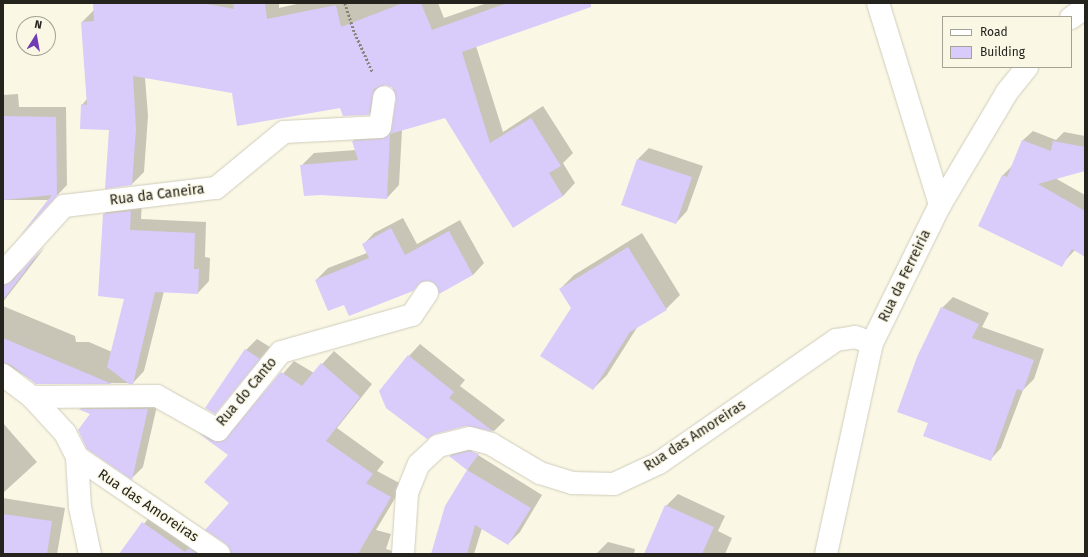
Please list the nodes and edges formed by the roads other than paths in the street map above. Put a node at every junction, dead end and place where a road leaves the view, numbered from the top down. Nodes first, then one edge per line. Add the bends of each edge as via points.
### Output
1 (878, 3) edge
2 (1085, 8) edge
3 (1072, 17) edge
4 (1026, 68) edge
5 (384, 97) road end
6 (940, 205) junction
7 (3, 273) edge
8 (427, 293) dead end
9 (872, 343) junction
10 (3, 375) edge
11 (32, 397) junction
12 (77, 458) junction
13 (215, 553) edge
14 (90, 554) edge
15 (403, 554) edge
16 (826, 554) edge

1 - 6 street
2 - 3 street
4 - 6 street, Rua da Ferreiria via 1007,92
5 - 7 street, Rua da Caneira via 380,127 284,132 216,188 64,206
6 - 9 street, Rua da Ferreiria
8 - 11 street, Rua do Canto via 412,315 281,352 218,430 157,396
9 - 15 street, Rua das Amoreiras via 855,337 836,340 659,463 614,484 572,483 540,473 491,444 469,438 438,446 419,464 407,493
9 - 16 street, Rua da Ferreiria
10 - 11 street
11 - 12 street via 65,433
12 - 13 street, Rua das Amoreiras
12 - 14 street via 80,507

